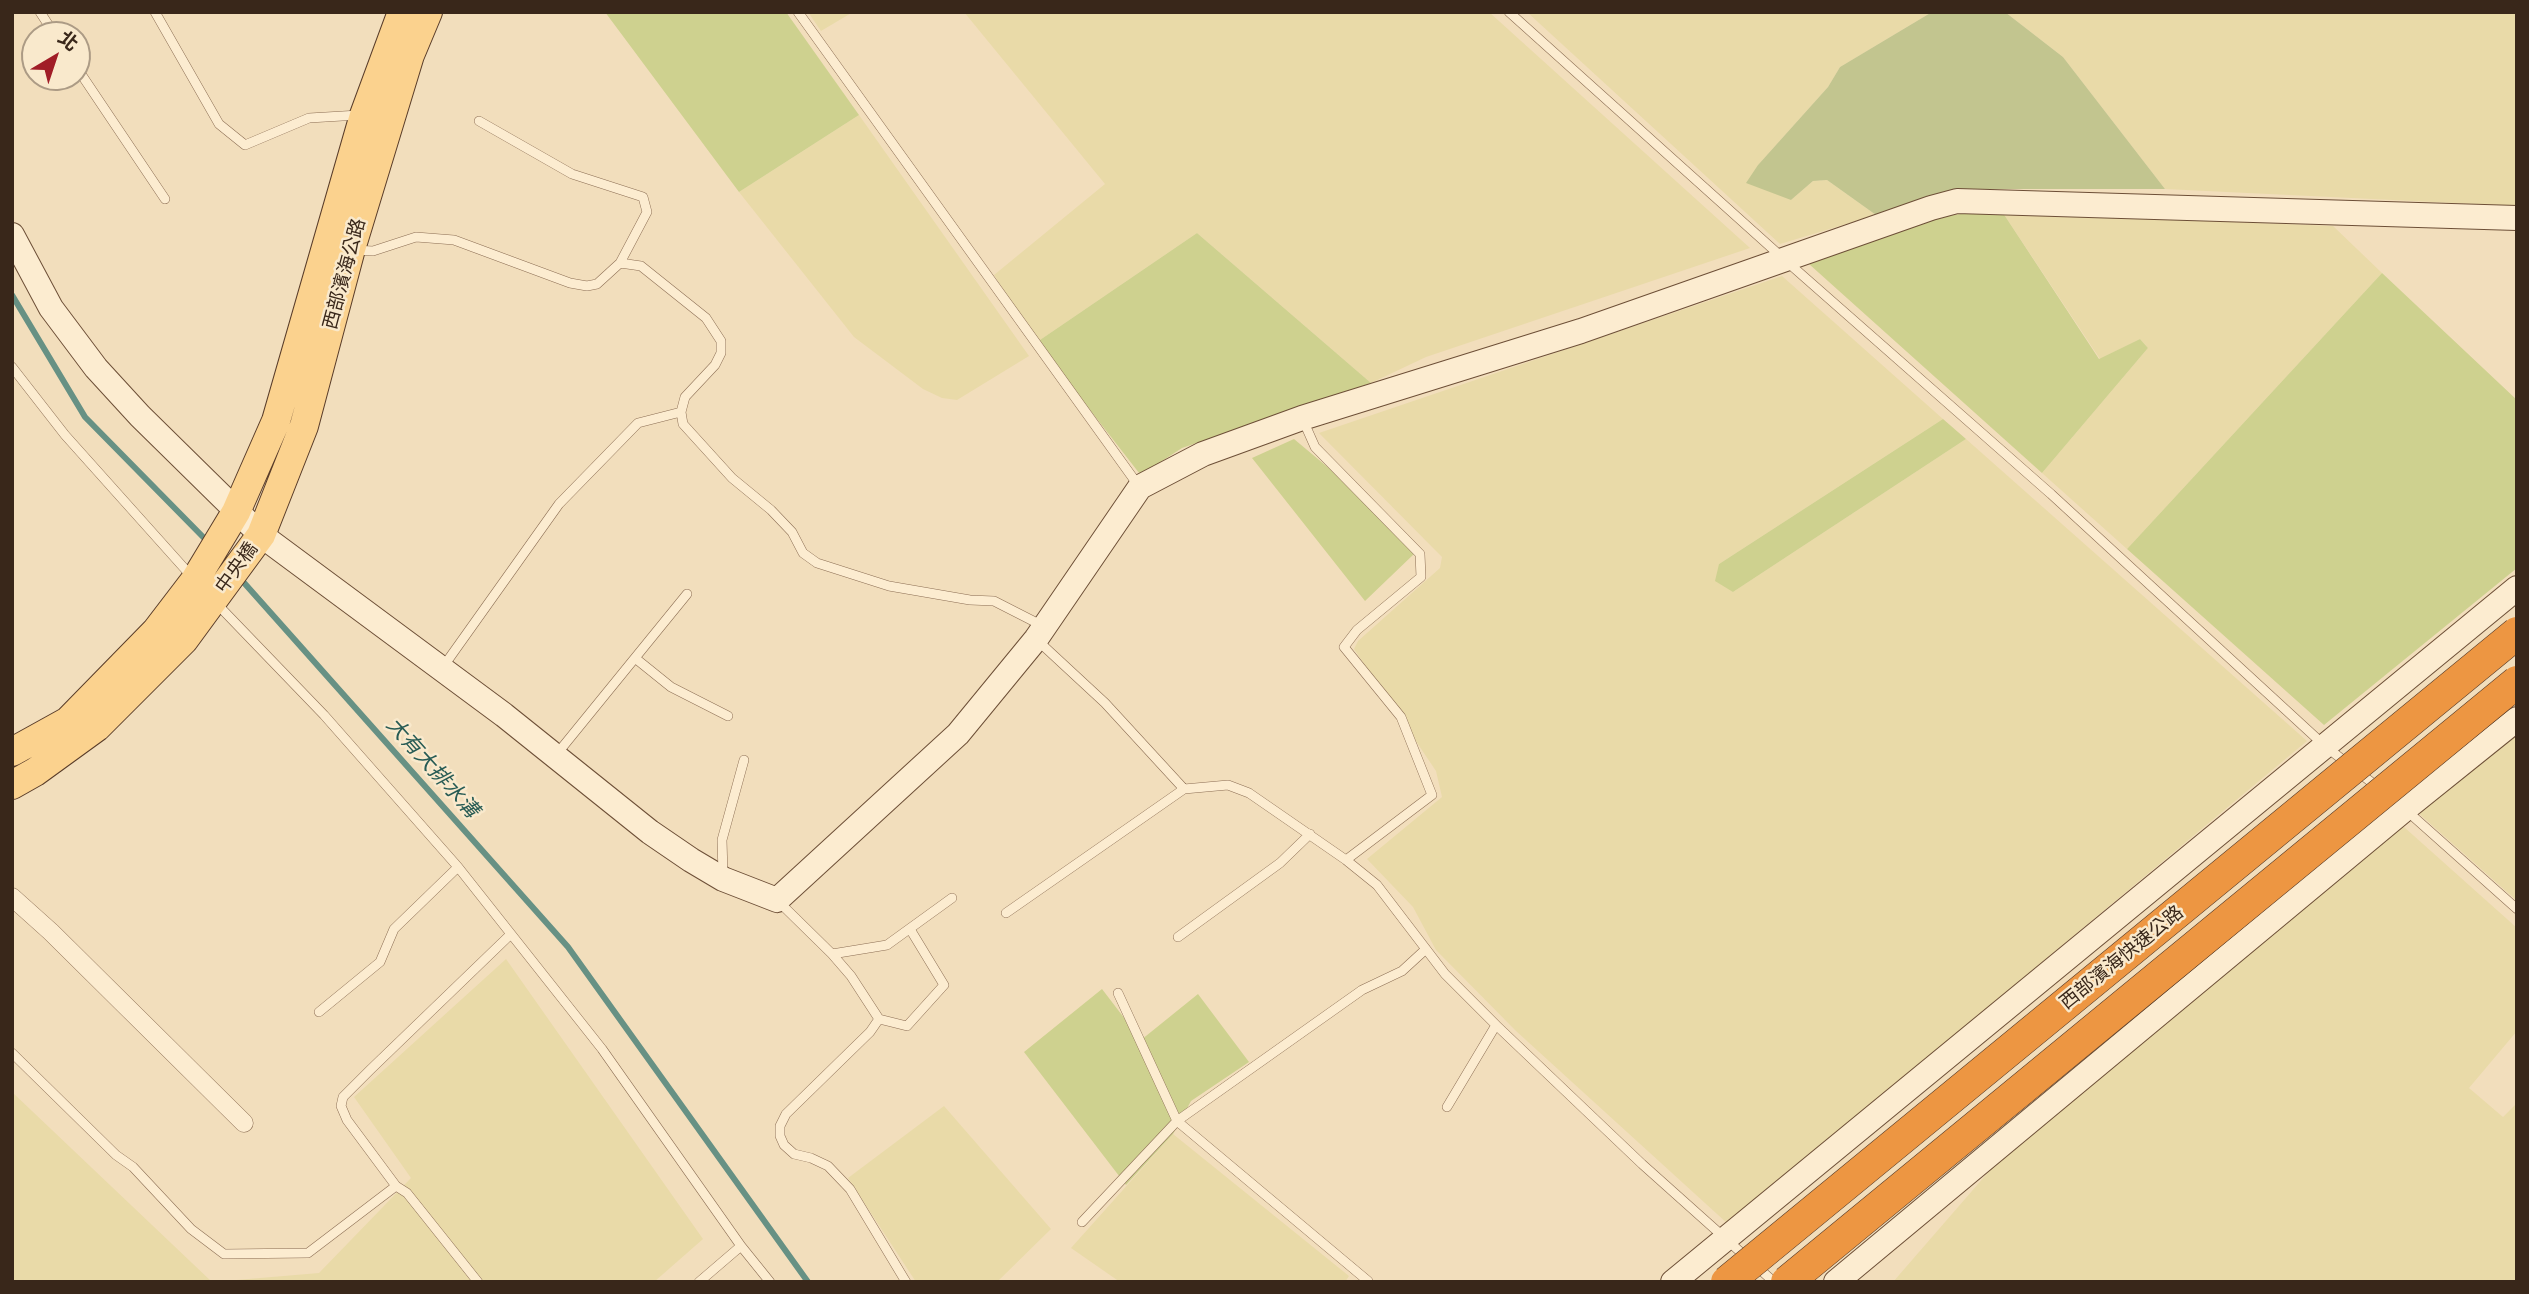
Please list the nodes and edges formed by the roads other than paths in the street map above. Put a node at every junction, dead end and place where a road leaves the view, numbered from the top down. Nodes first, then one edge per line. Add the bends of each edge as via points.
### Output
1 (155, 12) edge
2 (402, 12) edge
3 (428, 12) edge
4 (798, 12) edge
5 (1509, 12) edge
6 (91, 89) edge
7 (364, 115) junction
8 (479, 121) dead end
9 (165, 199) dead end
10 (2517, 218) edge
11 (12, 235) edge
12 (351, 249) junction
13 (1785, 260) junction
14 (620, 263) junction
15 (12, 367) edge
16 (681, 412) junction
17 (1302, 418) junction
18 (1140, 488) junction
19 (236, 512) junction
20 (261, 535) junction
21 (2517, 588) edge
22 (204, 590) junction
23 (687, 594) dead end
24 (1040, 633) junction
25 (2517, 634) edge
26 (635, 657) junction
27 (442, 668) junction
28 (2517, 682) edge
29 (728, 716) dead end
30 (2517, 719) edge
31 (2325, 746) junction
32 (12, 752) edge
33 (555, 756) junction
34 (744, 760) dead end
35 (12, 785) edge
36 (1184, 789) junction
37 (2405, 808) junction
38 (1310, 834) junction
39 (1346, 860) junction
40 (458, 867) junction
41 (723, 879) junction
42 (12, 897) edge
43 (952, 898) dead end
44 (777, 900) junction
45 (2517, 909) edge
46 (1006, 913) dead end
47 (910, 929) junction
48 (511, 934) junction
49 (1178, 937) dead end
50 (1426, 949) junction
51 (832, 954) junction
52 (1118, 993) dead end
53 (319, 1012) dead end
54 (878, 1019) junction
55 (1496, 1025) junction
56 (12, 1053) edge
57 (1447, 1107) dead end
58 (1177, 1121) junction
59 (244, 1123) dead end
60 (396, 1186) junction
61 (1082, 1222) dead end
62 (1727, 1237) junction
63 (741, 1246) junction
64 (1368, 1281) edge
65 (478, 1282) edge
66 (699, 1282) edge
67 (770, 1282) edge
68 (906, 1282) edge
69 (1673, 1282) edge
70 (1727, 1282) edge
71 (1774, 1282) edge
72 (1787, 1282) edge
73 (1836, 1282) edge

1 - 7 lane via 219,124 245,145 309,118
2 - 7 main road, 西部濱海公路
3 - 12 main road, 西部濱海公路 via 410,55
4 - 18 lane
5 - 13 lane
6 - 9 lane
7 - 19 main road, 西部濱海公路 via 276,421
8 - 14 lane via 572,174 643,197 647,212
10 - 13 street via 1957,201
11 - 19 street via 51,308 96,368
12 - 14 lane via 373,251 416,237 454,240 587,286 597,284
12 - 20 main road, 西部濱海公路 via 304,426
13 - 17 street via 1581,331
13 - 31 lane via 2051,494
14 - 16 lane via 641,267 706,318 720,341 715,365 685,397
15 - 22 lane via 65,435
16 - 24 lane via 683,424 732,478 771,510 792,532 803,553 817,563 889,586 994,601
16 - 27 lane via 638,423 559,504
17 - 18 street via 1203,454
17 - 39 lane via 1315,447 1420,554 1421,577 1343,647 1401,716 1432,795
18 - 24 street
19 - 20 street
19 - 22 main road, 中央橋
20 - 22 main road, 中央橋
20 - 27 street
21 - 31 street
22 - 32 main road via 156,631 68,721
22 - 35 main road via 184,640 97,727
22 - 40 lane via 324,715
23 - 26 lane
24 - 36 lane
24 - 44 street via 958,734
25 - 70 highway, 西部濱海快速公路, bridge
26 - 29 lane via 671,687
26 - 33 lane
27 - 33 street
28 - 72 highway, 西部濱海快速公路, bridge
30 - 37 street
31 - 37 lane
31 - 62 street
33 - 41 street via 650,832
34 - 41 lane via 722,840
36 - 38 lane via 1228,785 1249,793
36 - 46 lane
37 - 45 lane
37 - 73 street
38 - 39 lane
38 - 49 lane via 1280,863
39 - 50 lane via 1377,886
40 - 48 lane
40 - 53 lane via 394,929 380,962
41 - 44 street
42 - 59 street
43 - 47 lane
44 - 51 lane
47 - 51 lane via 887,945
47 - 54 lane via 944,985 906,1026
48 - 60 lane via 343,1097 341,1106 347,1120
48 - 63 lane via 602,1049
50 - 55 lane
50 - 58 lane via 1402,971 1362,990
51 - 54 lane
52 - 58 lane
54 - 68 lane via 786,1114 780,1136 794,1154 828,1166 850,1189
55 - 57 lane
55 - 62 lane via 1642,1164
56 - 60 lane via 133,1167 191,1229 224,1254 308,1253
58 - 61 lane
58 - 64 lane
60 - 65 lane via 407,1193
62 - 69 street
62 - 71 lane
63 - 66 lane
63 - 67 lane

